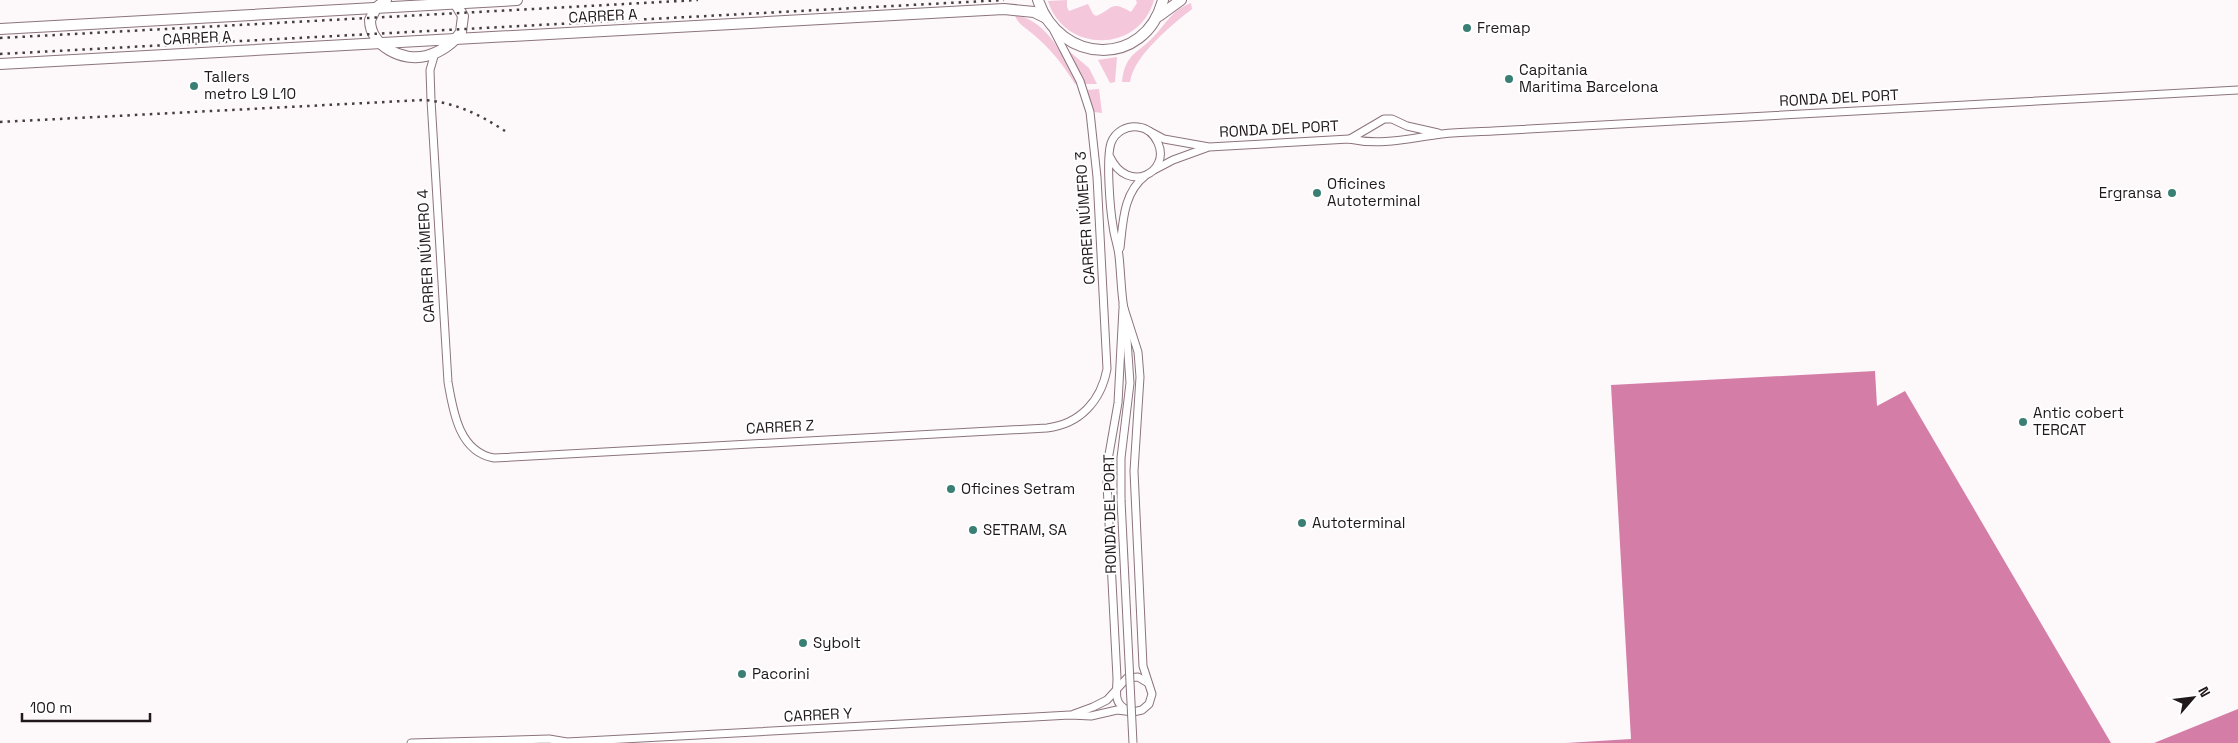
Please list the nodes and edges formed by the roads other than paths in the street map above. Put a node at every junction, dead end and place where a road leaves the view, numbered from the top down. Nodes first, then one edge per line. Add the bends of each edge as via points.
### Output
1 (386, 0) edge
2 (517, 0) edge
3 (1038, 0) edge
4 (1163, 0) edge
5 (1181, 0) edge
6 (454, 2) edge
7 (376, 8) junction
8 (1156, 18) junction
9 (1048, 21) junction
10 (0, 29) edge
11 (456, 39) junction
12 (380, 44) junction
13 (435, 54) junction
14 (0, 64) edge
15 (2238, 90) edge
16 (1149, 131) junction
17 (1442, 134) junction
18 (1349, 139) junction
19 (1209, 147) junction
20 (1110, 157) junction
21 (1149, 173) junction
22 (1119, 256) junction
23 (1123, 304) junction
24 (1084, 413) joint
25 (475, 451) joint
26 (1150, 685) junction
27 (1117, 688) junction
28 (1128, 711) junction
29 (1070, 715) junction
30 (508, 741) edge
31 (411, 743) edge
32 (495, 743) edge
33 (566, 743) edge
34 (1133, 743) edge

1 - 7 main road
2 - 6 main road, CARRER A
3 - 9 main road
4 - 8 main road
5 - 8 main road
6 - 7 main road, CARRER A
6 - 11 main road via 463,16 461,32
7 - 10 main road, CARRER A
7 - 12 main road via 370,26
8 - 9 main road via 1148,30 1129,44 1104,51 1075,44
9 - 11 main road, CARRER A via 1034,12 1004,9
9 - 24 street, CARRER NÚMERO 3 via 1086,96 1097,168 1106,369 1101,390
11 - 12 main road, CARRER A
11 - 13 main road
12 - 13 main road via 393,52 412,57
12 - 14 main road, CARRER A
13 - 25 street, CARRER NÚMERO 4 via 430,70 431,100 448,372 457,420
15 - 17 street, RONDA DEL PORT
16 - 19 street via 1164,139
16 - 20 street via 1135,126 1121,130 1111,143
16 - 21 street via 1160,148 1160,159
17 - 18 street, RONDA DEL PORT via 1414,140 1366,143
17 - 18 street, RONDA DEL PORT via 1384,119
18 - 19 street, RONDA DEL PORT
19 - 21 street
20 - 21 street via 1124,175 1136,177
20 - 22 street via 1112,226
21 - 22 street, CARRER NÚMERO 3 via 1135,187 1126,204
22 - 23 street, RONDA DEL PORT
23 - 26 street via 1140,362 1134,480 1143,666
23 - 27 street via 1118,403 1107,484
23 - 34 street, RONDA DEL PORT, bridge via 1130,383 1121,458 1121,500
24 - 25 street, CARRER Z via 1065,424 1047,428 494,458
26 - 27 street via 1142,678 1131,676
26 - 28 street via 1149,704 1138,711
27 - 28 street via 1118,702
27 - 29 street via 1107,700
28 - 29 street
29 - 33 street, CARRER Y
30 - 31 street, CARRER Y
30 - 32 street
30 - 33 street, CARRER Y via 549,739

